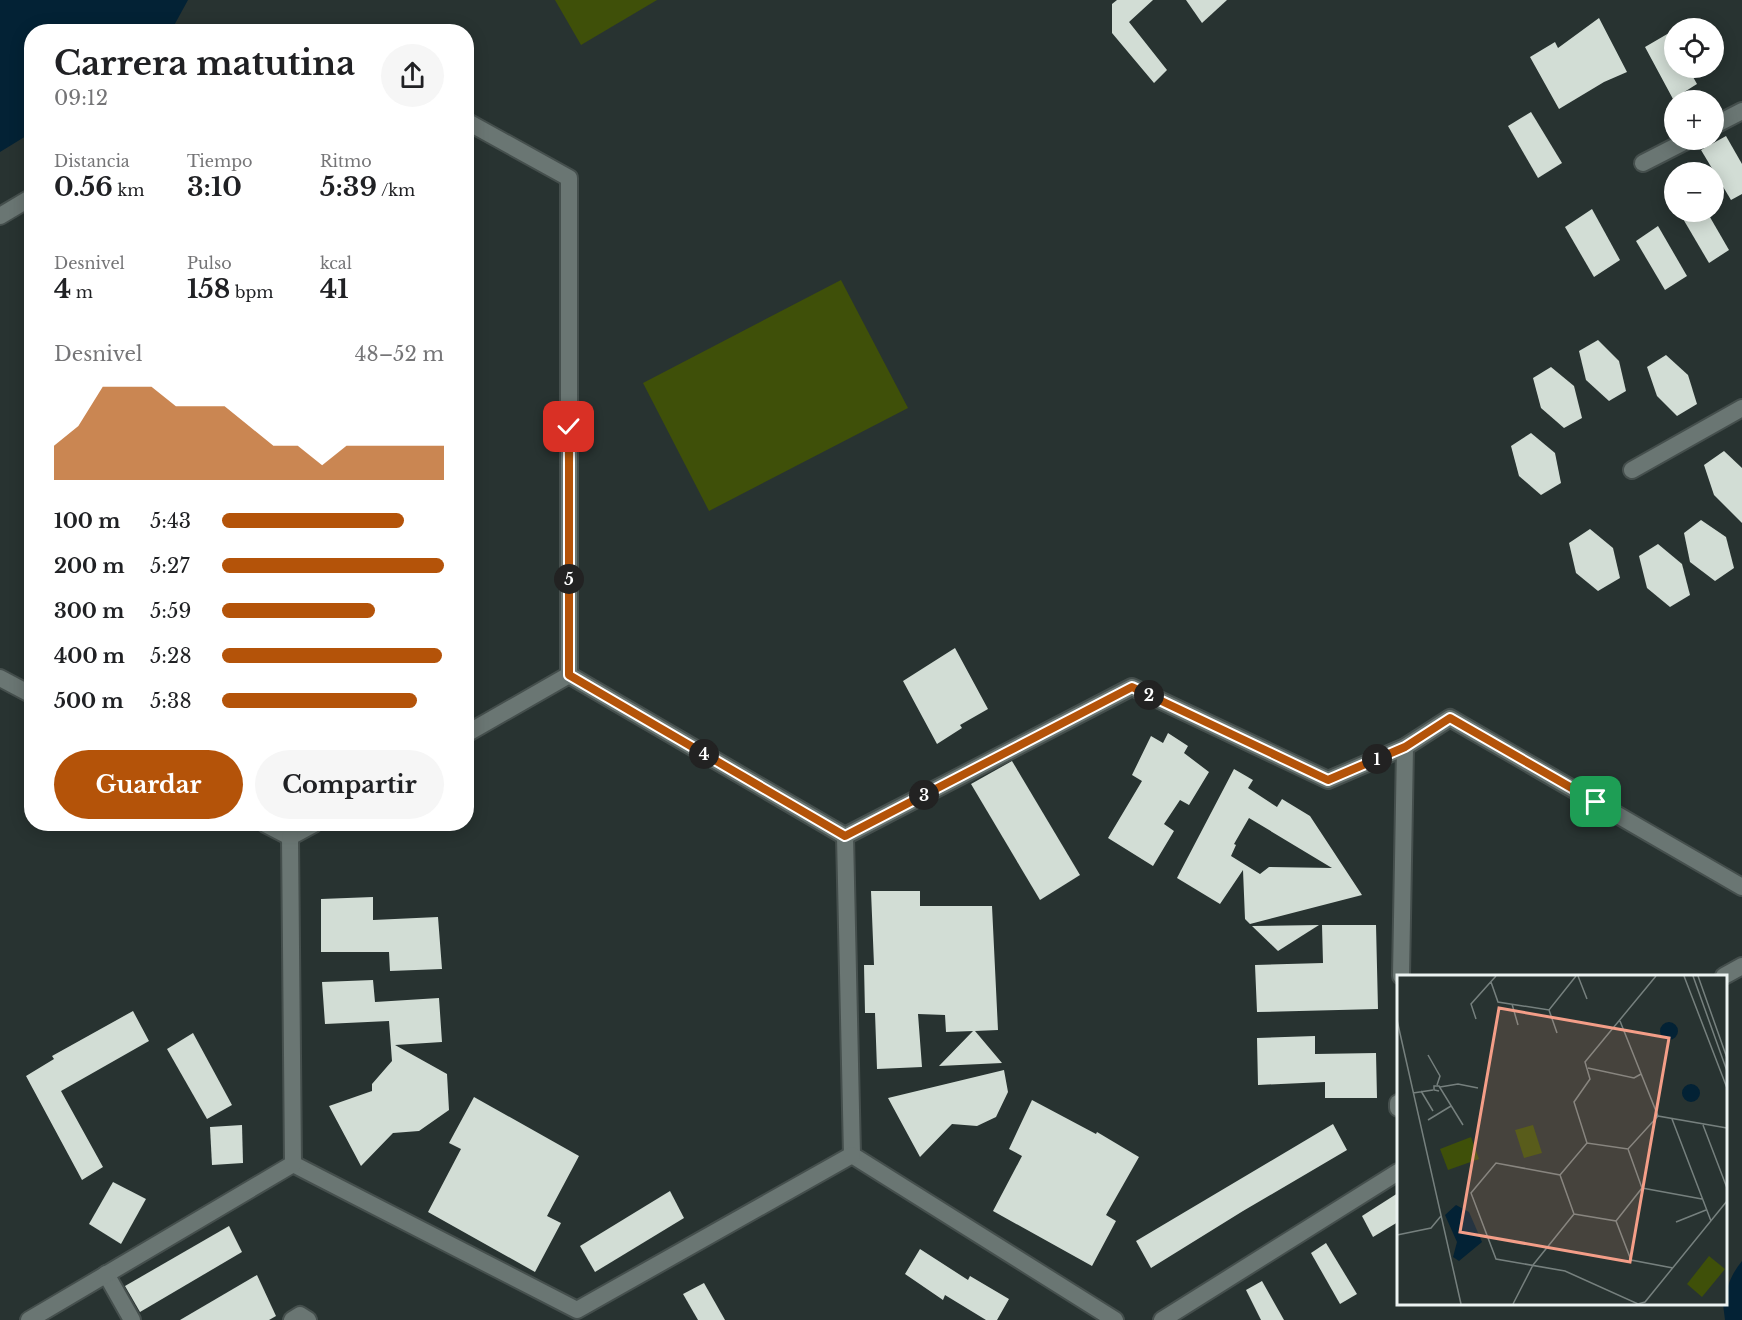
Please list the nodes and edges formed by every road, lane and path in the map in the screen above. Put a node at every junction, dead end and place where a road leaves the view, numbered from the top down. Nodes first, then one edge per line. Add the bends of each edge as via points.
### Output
1 (1742, 111) edge
2 (1724, 120) edge
3 (474, 125) edge
4 (1668, 150) edge
5 (1643, 163) dead end
6 (24, 202) edge
7 (0, 216) edge
8 (1742, 408) edge
9 (1632, 470) dead end
10 (569, 675) junction
11 (0, 678) edge
12 (24, 691) edge
13 (474, 729) edge
14 (1405, 747) junction
15 (278, 831) edge
16 (301, 831) edge
17 (845, 836) junction
18 (290, 837) junction
19 (1742, 887) edge
20 (1742, 966) edge
21 (1401, 975) edge
22 (1726, 975) edge
23 (852, 1155) junction
24 (292, 1164) junction
25 (1397, 1173) edge
26 (106, 1274) junction
27 (577, 1315) edge
28 (29, 1320) edge
29 (132, 1320) edge
30 (292, 1320) edge
31 (308, 1320) edge
32 (1115, 1320) edge
33 (1162, 1320) edge

1 - 2 street
3 - 10 street via 569,178
4 - 5 street
6 - 7 street
8 - 9 street
10 - 13 street
10 - 17 street
11 - 12 street
14 - 17 street via 1328,780 1132,687
14 - 19 street via 1450,718
14 - 21 street
15 - 18 street
16 - 18 street
17 - 23 street
18 - 24 street
20 - 22 street
23 - 27 street
23 - 32 street
24 - 26 street
24 - 27 street
25 - 33 street
26 - 28 street
26 - 29 street
30 - 31 street via 300,1315

